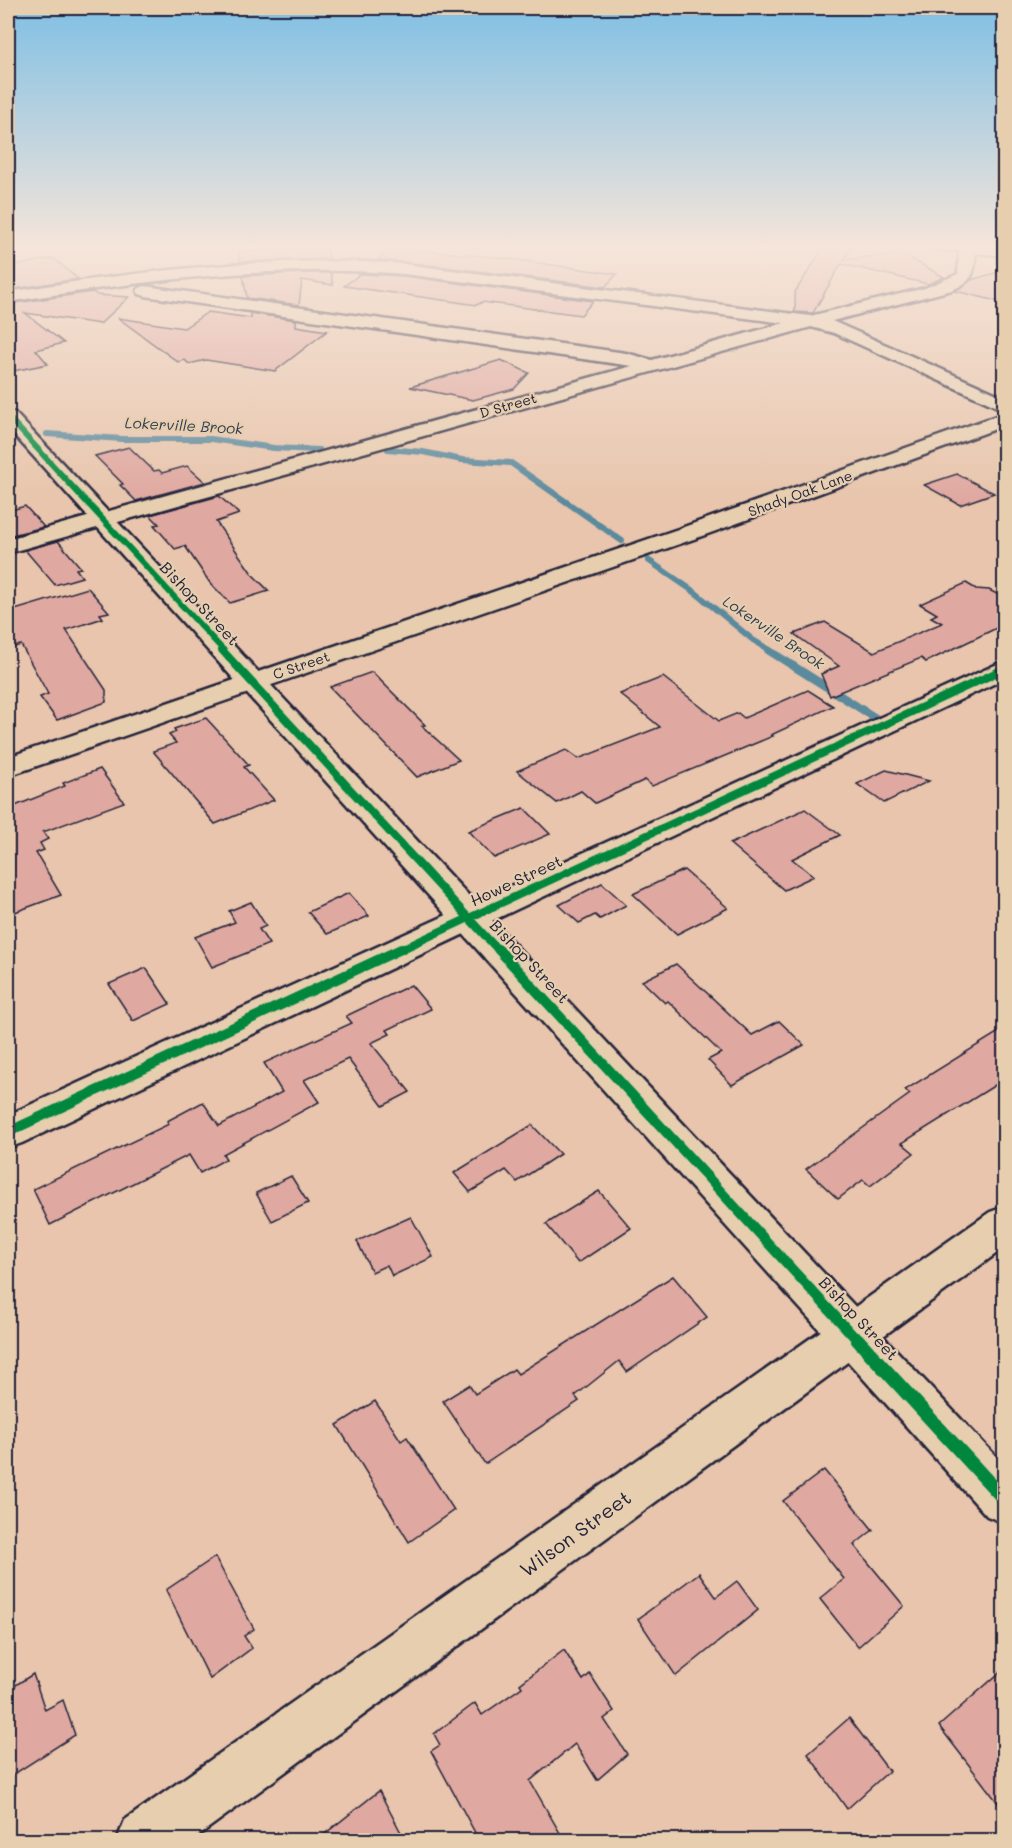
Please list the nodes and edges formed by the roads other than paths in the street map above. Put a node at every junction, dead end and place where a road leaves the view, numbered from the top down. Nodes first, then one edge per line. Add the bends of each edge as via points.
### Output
1 (427, 330) edge
2 (779, 330) edge
3 (843, 330) edge
4 (650, 366) junction
5 (1005, 404) edge
6 (8, 417) edge
7 (1005, 419) edge
8 (103, 520) junction
9 (8, 546) edge
10 (594, 564) joint
11 (1005, 669) edge
12 (252, 682) junction
13 (8, 767) edge
14 (470, 918) junction
15 (8, 1132) edge
16 (1005, 1226) edge
17 (853, 1335) junction
18 (1005, 1499) edge
19 (145, 1840) edge

1 - 4 street via 626,358
2 - 4 street, D Street
3 - 5 street
4 - 8 street, D Street
6 - 8 street, Bishop Street
7 - 10 street, Shady Oak Lane
8 - 9 street, D Street
8 - 12 street, Bishop Street
10 - 12 street, C Street
11 - 14 street, Howe Street
12 - 13 street, C Street
12 - 14 street, Bishop Street
14 - 15 street, Howe Street
14 - 17 street, Bishop Street
16 - 17 street, Wilson Street
17 - 18 street, Bishop Street
17 - 19 street, Wilson Street

